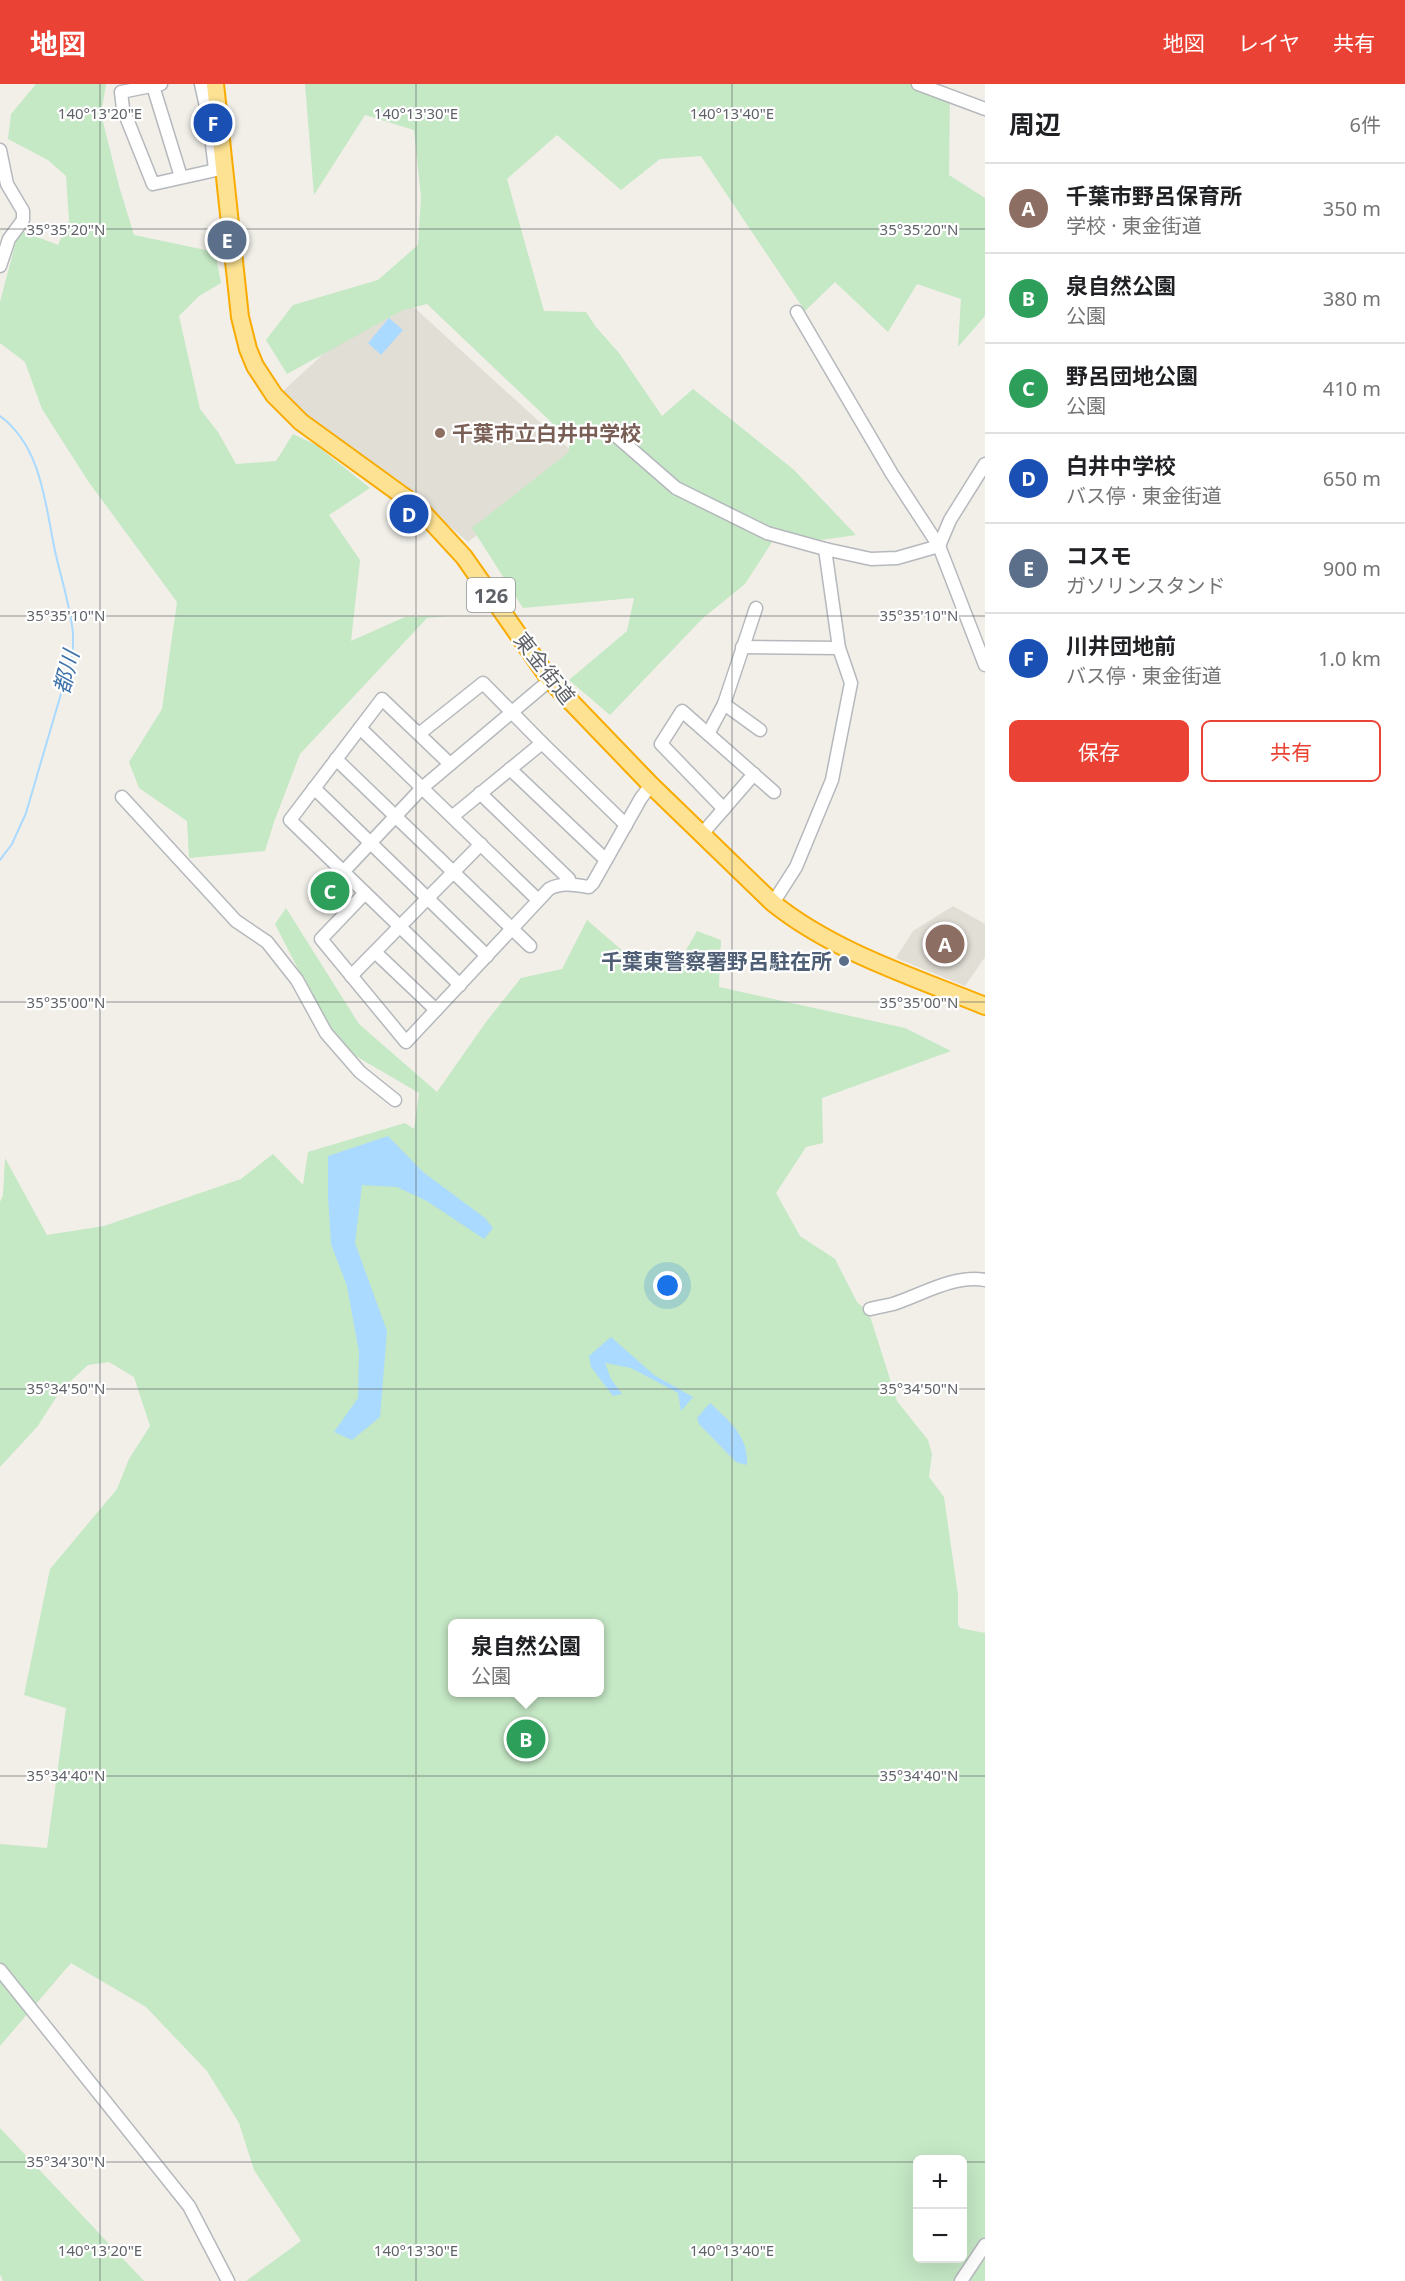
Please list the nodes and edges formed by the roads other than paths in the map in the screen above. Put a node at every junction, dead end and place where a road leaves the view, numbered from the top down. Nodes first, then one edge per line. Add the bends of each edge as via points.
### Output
1 (201, 84) edge
2 (215, 84) edge
3 (918, 84) edge
4 (157, 85) edge
5 (985, 109) edge
6 (0, 150) edge
7 (220, 169) junction
8 (181, 177) junction
9 (0, 266) edge
10 (797, 312) dead end
11 (614, 434) dead end
12 (985, 464) edge
13 (939, 546) junction
14 (825, 549) junction
15 (756, 608) dead end
16 (742, 647) junction
17 (839, 648) junction
18 (985, 665) edge
19 (550, 680) junction
20 (724, 704) junction
21 (511, 713) junction
22 (360, 728) junction
23 (760, 730) dead end
24 (419, 734) junction
25 (708, 734) junction
26 (542, 743) junction
27 (336, 759) junction
28 (450, 764) junction
29 (510, 769) junction
30 (754, 774) junction
31 (651, 785) junction
32 (314, 788) junction
33 (422, 788) junction
34 (774, 792) dead end
35 (480, 794) junction
36 (122, 797) dead end
37 (724, 809) junction
38 (396, 816) junction
39 (453, 816) junction
40 (626, 825) junction
41 (702, 834) junction
42 (371, 843) junction
43 (481, 844) junction
44 (606, 860) junction
45 (344, 871) junction
46 (453, 872) junction
47 (570, 884) junction
48 (365, 892) junction
49 (428, 898) junction
50 (538, 900) junction
51 (773, 903) junction
52 (400, 926) junction
53 (511, 928) junction
54 (530, 946) dead end
55 (375, 952) junction
56 (487, 956) junction
57 (351, 976) junction
58 (460, 985) junction
59 (985, 1006) edge
60 (436, 1010) junction
61 (396, 1100) dead end
62 (985, 1280) edge
63 (870, 1309) dead end
64 (0, 1970) edge
65 (985, 2245) edge
66 (228, 2281) edge
67 (961, 2281) edge

1 - 7 street
2 - 7 highway, 東金街道 / 126
3 - 5 street
4 - 8 street
4 - 8 street via 121,92 123,109 153,184
6 - 9 street via 7,184 23,211 23,220 9,239
7 - 8 street
7 - 19 highway, 東金街道 / 126 via 240,316 248,349 264,382 301,422 433,523 464,557
10 - 13 street
11 - 14 street via 675,488 768,533
12 - 13 street via 950,520
13 - 14 street via 897,558 871,559
13 - 18 street
14 - 17 street
15 - 16 street
16 - 17 street
16 - 20 street
17 - 51 street via 851,683 832,780 796,867
19 - 21 street
19 - 31 highway, 東金街道 / 126
20 - 23 street
20 - 25 street
21 - 24 street via 483,682
21 - 26 street
21 - 28 street
22 - 24 street via 382,699
22 - 27 street
22 - 33 street
24 - 28 street
25 - 30 street
25 - 37 street via 682,711 661,744
26 - 29 street
26 - 40 street
27 - 32 street
27 - 38 street
28 - 33 street
29 - 35 street
29 - 44 street
30 - 34 street
30 - 37 street
31 - 40 street
31 - 41 highway, 東金街道 / 126
32 - 42 street
32 - 45 street via 290,820
33 - 38 street
33 - 39 street
35 - 39 street
35 - 47 street
36 - 61 street via 236,921 267,942 297,980 326,1033 360,1072
37 - 41 street
38 - 42 street
38 - 46 street
39 - 43 street
40 - 44 street
41 - 51 highway, 東金街道 / 126
42 - 45 street
42 - 49 street
43 - 46 street
43 - 50 street
44 - 47 street via 589,887
45 - 48 street
46 - 49 street
46 - 53 street
47 - 50 street via 557,885
48 - 52 street
48 - 57 street via 321,939
49 - 52 street
49 - 56 street
50 - 53 street
51 - 59 highway, 東金街道 / 126 via 834,943
52 - 55 street
52 - 58 street
53 - 54 street
53 - 56 street
55 - 57 street
55 - 60 street
56 - 58 street
57 - 60 street via 406,1042
58 - 60 street
62 - 63 street via 959,1281
64 - 66 street via 189,2206
65 - 67 street

